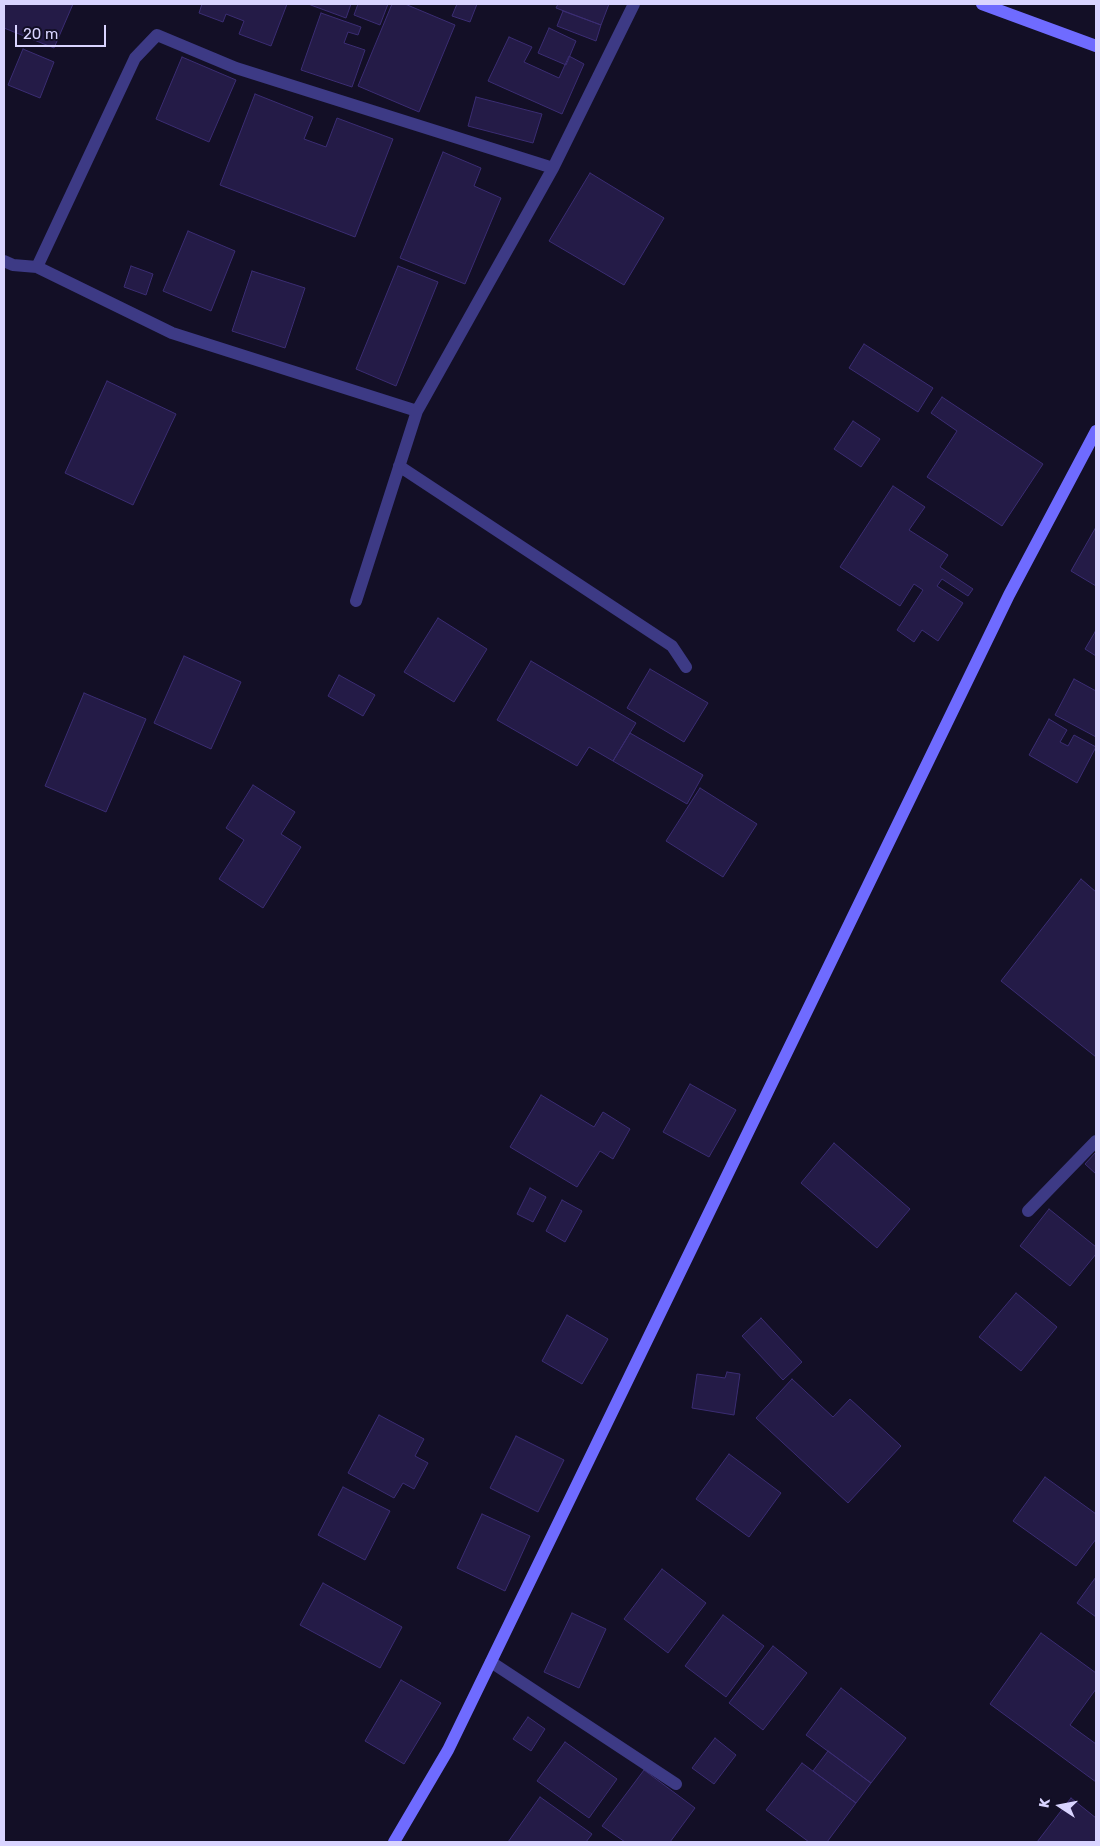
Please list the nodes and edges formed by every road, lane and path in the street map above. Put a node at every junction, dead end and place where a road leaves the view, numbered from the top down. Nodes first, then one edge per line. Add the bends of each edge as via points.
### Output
1 (634, 4) edge
2 (982, 4) edge
3 (1096, 46) edge
4 (553, 168) junction
5 (4, 261) edge
6 (37, 267) junction
7 (417, 411) junction
8 (1096, 431) edge
9 (399, 466) junction
10 (356, 601) dead end
11 (686, 666) dead end
12 (1096, 1141) edge
13 (1028, 1211) dead end
14 (491, 1662) junction
15 (676, 1784) dead end
16 (394, 1842) edge

1 - 4 street
2 - 3 street
4 - 6 street via 236,68 157,35 135,58
4 - 7 street
5 - 6 street
6 - 7 street via 172,332
7 - 9 street
8 - 14 street via 1009,595
9 - 10 street
9 - 11 street via 672,646
12 - 13 street
14 - 15 street
14 - 16 street via 448,1750

